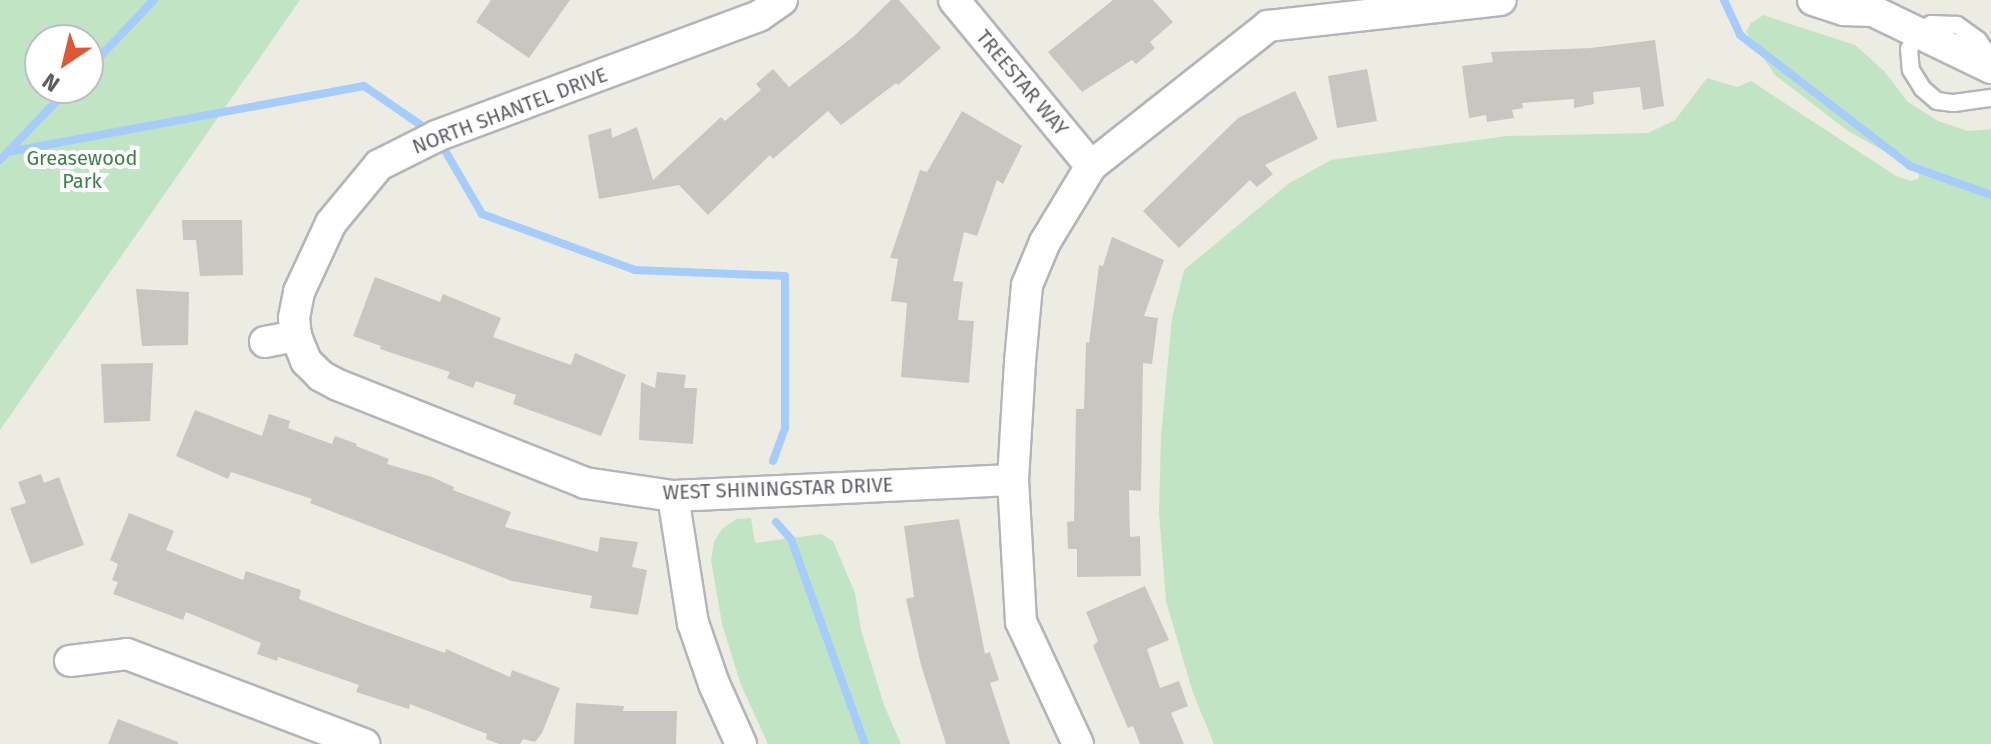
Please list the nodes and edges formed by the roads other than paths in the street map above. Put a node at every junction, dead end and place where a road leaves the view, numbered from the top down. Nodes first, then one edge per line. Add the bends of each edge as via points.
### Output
1 (782, 0) edge
2 (954, 0) edge
3 (1501, 0) edge
4 (1813, 0) edge
5 (1914, 41) junction
6 (1991, 59) edge
7 (1991, 68) edge
8 (1991, 89) edge
9 (1991, 98) edge
10 (1091, 166) junction
11 (296, 338) junction
12 (265, 342) dead end
13 (1013, 480) junction
14 (673, 496) junction
15 (70, 661) dead end
16 (364, 744) edge
17 (741, 744) edge
18 (1078, 744) edge

1 - 11 street, NORTH SHANTEL DRIVE via 759,16 437,136 379,165 331,223 299,292
2 - 10 street, TREESTAR WAY
3 - 10 street via 1268,26
4 - 5 street
5 - 6 lane via 1931,24 1957,25 1978,40
5 - 7 street
5 - 8 street
5 - 9 lane via 1911,70 1937,101
10 - 13 street via 1045,242 1027,285
11 - 12 street
11 - 14 street, WEST SHININGSTAR DRIVE via 306,361 338,385 585,483
13 - 14 street, WEST SHININGSTAR DRIVE
13 - 18 street via 1021,622
14 - 17 street via 693,623
15 - 16 street via 127,654

